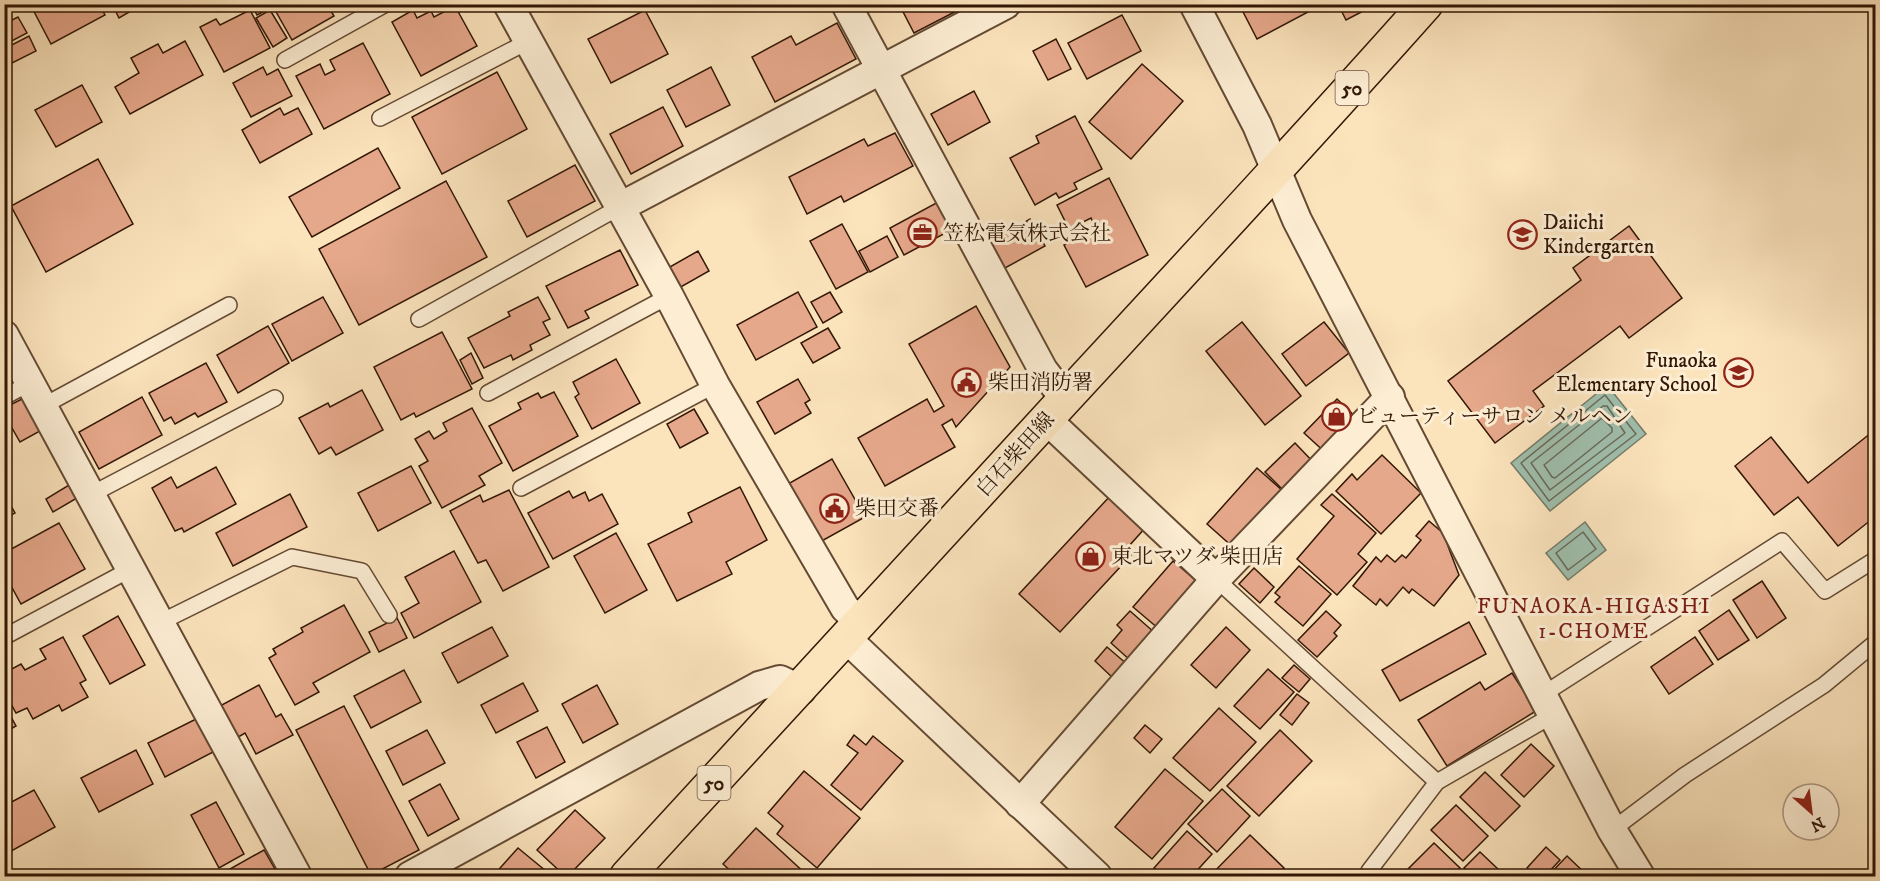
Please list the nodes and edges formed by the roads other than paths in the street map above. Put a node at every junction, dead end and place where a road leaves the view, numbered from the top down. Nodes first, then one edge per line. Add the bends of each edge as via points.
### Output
1 (386, 4) edge
2 (508, 4) edge
3 (846, 4) edge
4 (1006, 4) edge
5 (1194, 4) edge
6 (1426, 4) edge
7 (527, 42) junction
8 (285, 60) dead end
9 (881, 71) junction
10 (380, 118) dead end
11 (1277, 172) junction
12 (618, 208) junction
13 (669, 296) junction
14 (229, 305) dead end
15 (419, 319) dead end
16 (4, 335) edge
17 (715, 385) junction
18 (488, 393) dead end
19 (37, 394) junction
20 (4, 397) edge
21 (1390, 397) junction
22 (275, 398) dead end
23 (1055, 409) junction
24 (521, 488) dead end
25 (92, 494) junction
26 (1875, 559) edge
27 (131, 569) junction
28 (1216, 579) junction
29 (389, 615) dead end
30 (159, 622) junction
31 (854, 631) junction
32 (4, 637) edge
33 (1875, 642) edge
34 (801, 690) junction
35 (1548, 705) junction
36 (1437, 782) junction
37 (1020, 804) junction
38 (1612, 830) junction
39 (1369, 871) dead end
40 (297, 876) edge
41 (410, 876) edge
42 (627, 876) edge
43 (1097, 876) edge
44 (1640, 876) edge

1 - 8 lane
2 - 7 street
3 - 9 street
4 - 9 street
5 - 11 street
6 - 11 main road, 白石柴田線 / 50
7 - 10 lane
7 - 12 street
9 - 12 street
9 - 23 street via 1043,370
11 - 21 street via 1297,220
11 - 23 main road, 白石柴田線 / 50
12 - 13 street
12 - 15 lane
13 - 17 street
13 - 18 lane
14 - 19 lane
16 - 19 street
17 - 24 lane
17 - 31 street via 845,608
19 - 20 lane
19 - 25 street
21 - 28 street
21 - 35 street
22 - 25 lane
23 - 28 street
23 - 31 main road, 白石柴田線 / 50
25 - 27 street
26 - 35 lane via 1825,591 1782,541
27 - 30 street
27 - 32 lane
28 - 36 lane
28 - 37 street
29 - 30 lane via 362,572 292,557
30 - 40 street
31 - 34 main road, 白石柴田線 / 50
31 - 37 street
33 - 38 lane via 1824,685 1685,776
34 - 41 street via 780,680 759,686
34 - 42 main road, 白石柴田線 / 50
35 - 36 lane
35 - 38 street
36 - 39 lane
37 - 43 street
38 - 44 street

